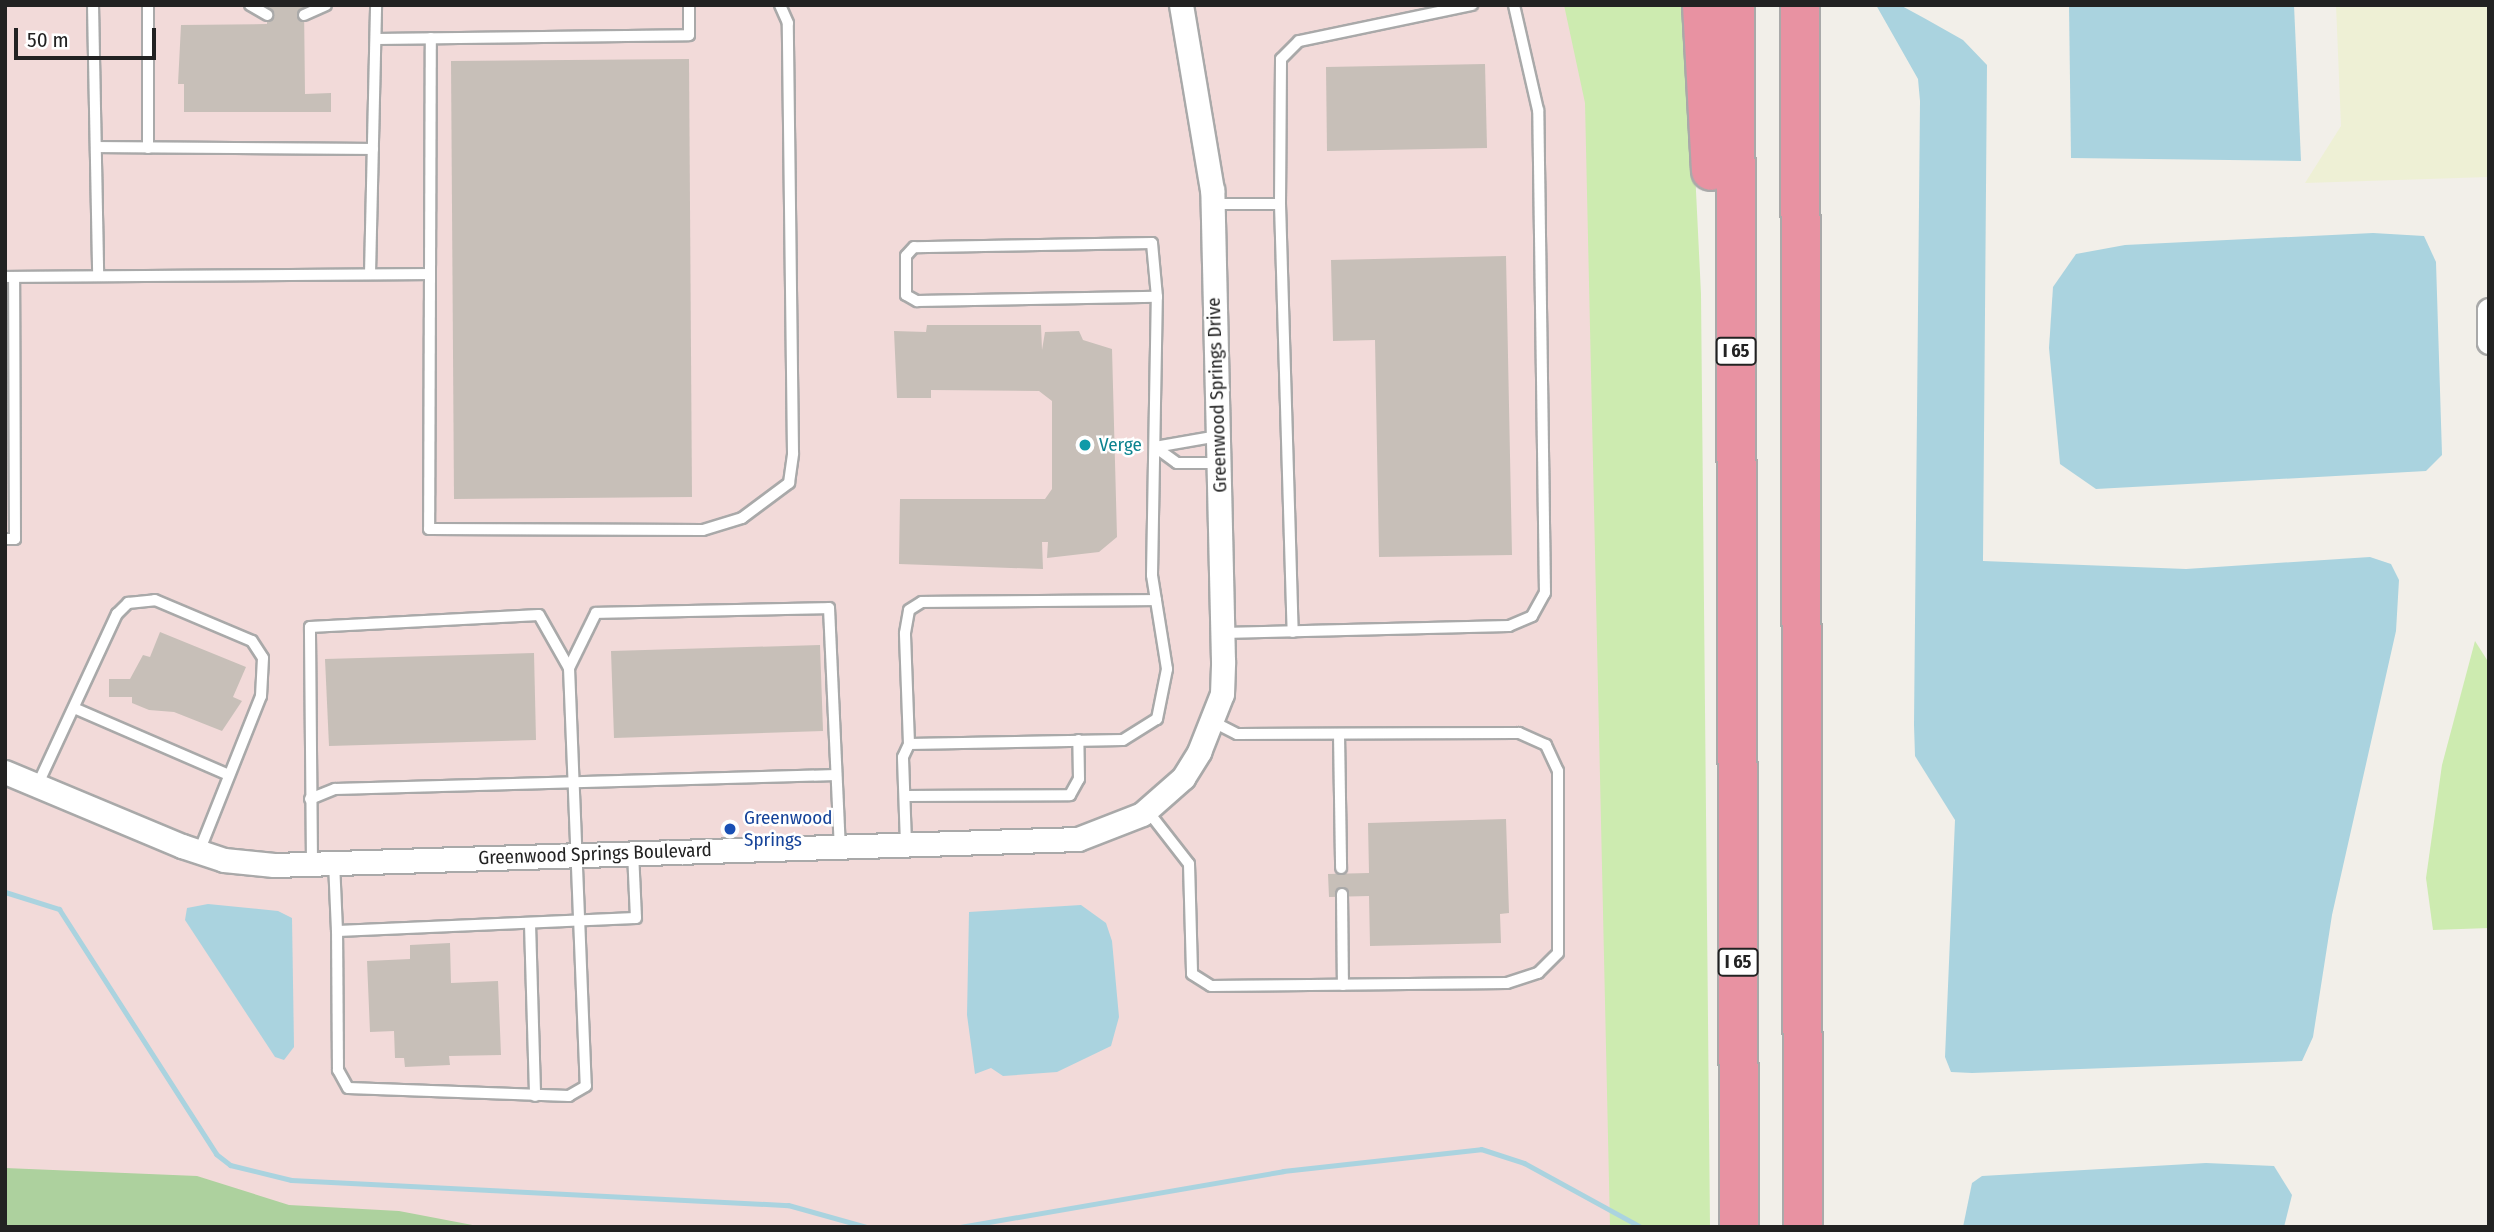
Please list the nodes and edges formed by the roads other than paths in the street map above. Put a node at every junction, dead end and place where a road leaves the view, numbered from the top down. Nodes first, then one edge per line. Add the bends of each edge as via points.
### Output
1 (93, 5) edge
2 (148, 5) edge
3 (250, 5) edge
4 (326, 5) edge
5 (376, 5) edge
6 (689, 5) edge
7 (780, 5) edge
8 (1181, 5) edge
9 (1472, 5) edge
10 (1514, 5) edge
11 (1702, 5) edge
12 (1735, 5) edge
13 (1800, 5) edge
14 (1826, 5) edge
15 (267, 15) dead end
16 (304, 15) dead end
17 (431, 38) junction
18 (376, 39) junction
19 (96, 147) junction
20 (148, 148) junction
21 (373, 149) junction
22 (1212, 204) junction
23 (1280, 204) junction
24 (370, 274) junction
25 (430, 274) junction
26 (98, 276) junction
27 (10, 277) edge
28 (1157, 297) junction
29 (2489, 310) edge
30 (2489, 342) edge
31 (1218, 436) junction
32 (1155, 447) junction
33 (1219, 463) junction
34 (5, 539) edge
35 (1801, 554) junction
36 (1156, 600) junction
37 (1293, 632) junction
38 (1223, 634) junction
39 (569, 667) junction
40 (1737, 697) junction
41 (74, 708) junction
42 (1213, 722) junction
43 (1339, 734) junction
44 (1078, 740) junction
45 (909, 744) junction
46 (5, 772) edge
47 (229, 775) junction
48 (836, 775) junction
49 (1183, 778) joint
50 (575, 785) junction
51 (37, 786) junction
52 (905, 796) junction
53 (310, 799) junction
54 (1147, 810) junction
55 (906, 844) junction
56 (840, 846) junction
57 (199, 852) junction
58 (633, 853) junction
59 (578, 854) junction
60 (323, 863) junction
61 (1341, 868) dead end
62 (1342, 894) dead end
63 (581, 921) junction
64 (530, 924) junction
65 (337, 931) junction
66 (1343, 985) junction
67 (534, 1096) junction
68 (1739, 1227) edge
69 (1803, 1227) edge

1 - 19 lane
2 - 20 lane
3 - 15 lane
4 - 16 lane
5 - 18 lane
6 - 17 lane via 689,35
7 - 25 lane via 788,23 793,453 789,483 778,497 742,519 703,530 429,530
8 - 22 street, Greenwood Springs Drive via 1208,142
9 - 23 lane via 1298,41 1281,59
10 - 37 lane via 1538,110 1545,593 1532,617 1509,626
11 - 40 highway
12 - 40 highway, I 65
13 - 35 highway
14 - 35 highway
17 - 18 lane
17 - 25 lane
18 - 21 lane
19 - 20 lane
19 - 26 lane
20 - 21 lane
21 - 24 lane
22 - 23 lane
22 - 31 street, Greenwood Springs Drive
23 - 37 lane
24 - 25 lane
24 - 26 lane
26 - 27 lane
27 - 34 lane via 15,539
28 - 28 lane via 1156,251 1146,241 914,247 906,256 906,295 917,301
28 - 32 lane
29 - 30 street
31 - 32 lane
31 - 33 street, Greenwood Springs Drive
32 - 33 lane via 1177,463
32 - 36 lane
33 - 38 street, Greenwood Springs Drive
35 - 69 highway
36 - 44 lane via 1167,669 1157,719 1123,740
36 - 45 lane via 922,602 909,610 905,633
37 - 38 lane
38 - 42 street, Greenwood Springs Drive via 1222,694
39 - 48 lane via 596,613 829,608
39 - 50 lane
39 - 53 lane via 539,615 310,627
40 - 68 highway, I 65
41 - 47 lane
41 - 47 lane via 128,603 155,600 252,641 262,658 261,696
41 - 51 lane
42 - 43 lane via 1237,734
42 - 49 street, Greenwood Springs Drive
43 - 61 lane
43 - 66 lane via 1519,733 1546,745 1558,771 1558,953 1538,973 1507,983
44 - 45 lane
44 - 52 lane via 1079,779 1070,795
45 - 52 lane
46 - 51 street, Greenwood Springs Boulevard
47 - 57 lane
48 - 50 lane
48 - 56 lane
49 - 54 street, Greenwood Springs Boulevard
50 - 53 lane via 335,789
50 - 59 lane
51 - 57 street, Greenwood Springs Boulevard
52 - 55 lane
53 - 60 lane
54 - 55 street, Greenwood Springs Boulevard via 1079,839
54 - 66 lane via 1189,864 1192,974 1211,986
55 - 56 street, Greenwood Springs Boulevard
56 - 58 street, Greenwood Springs Boulevard
57 - 60 street, Greenwood Springs Boulevard via 224,860
58 - 59 street, Greenwood Springs Boulevard
58 - 63 lane via 636,918
59 - 60 street, Greenwood Springs Boulevard
59 - 63 lane
60 - 65 lane
62 - 66 lane
63 - 64 lane
63 - 67 lane via 586,1086 569,1096
64 - 65 lane
64 - 67 lane
65 - 67 lane via 338,1070 348,1088

